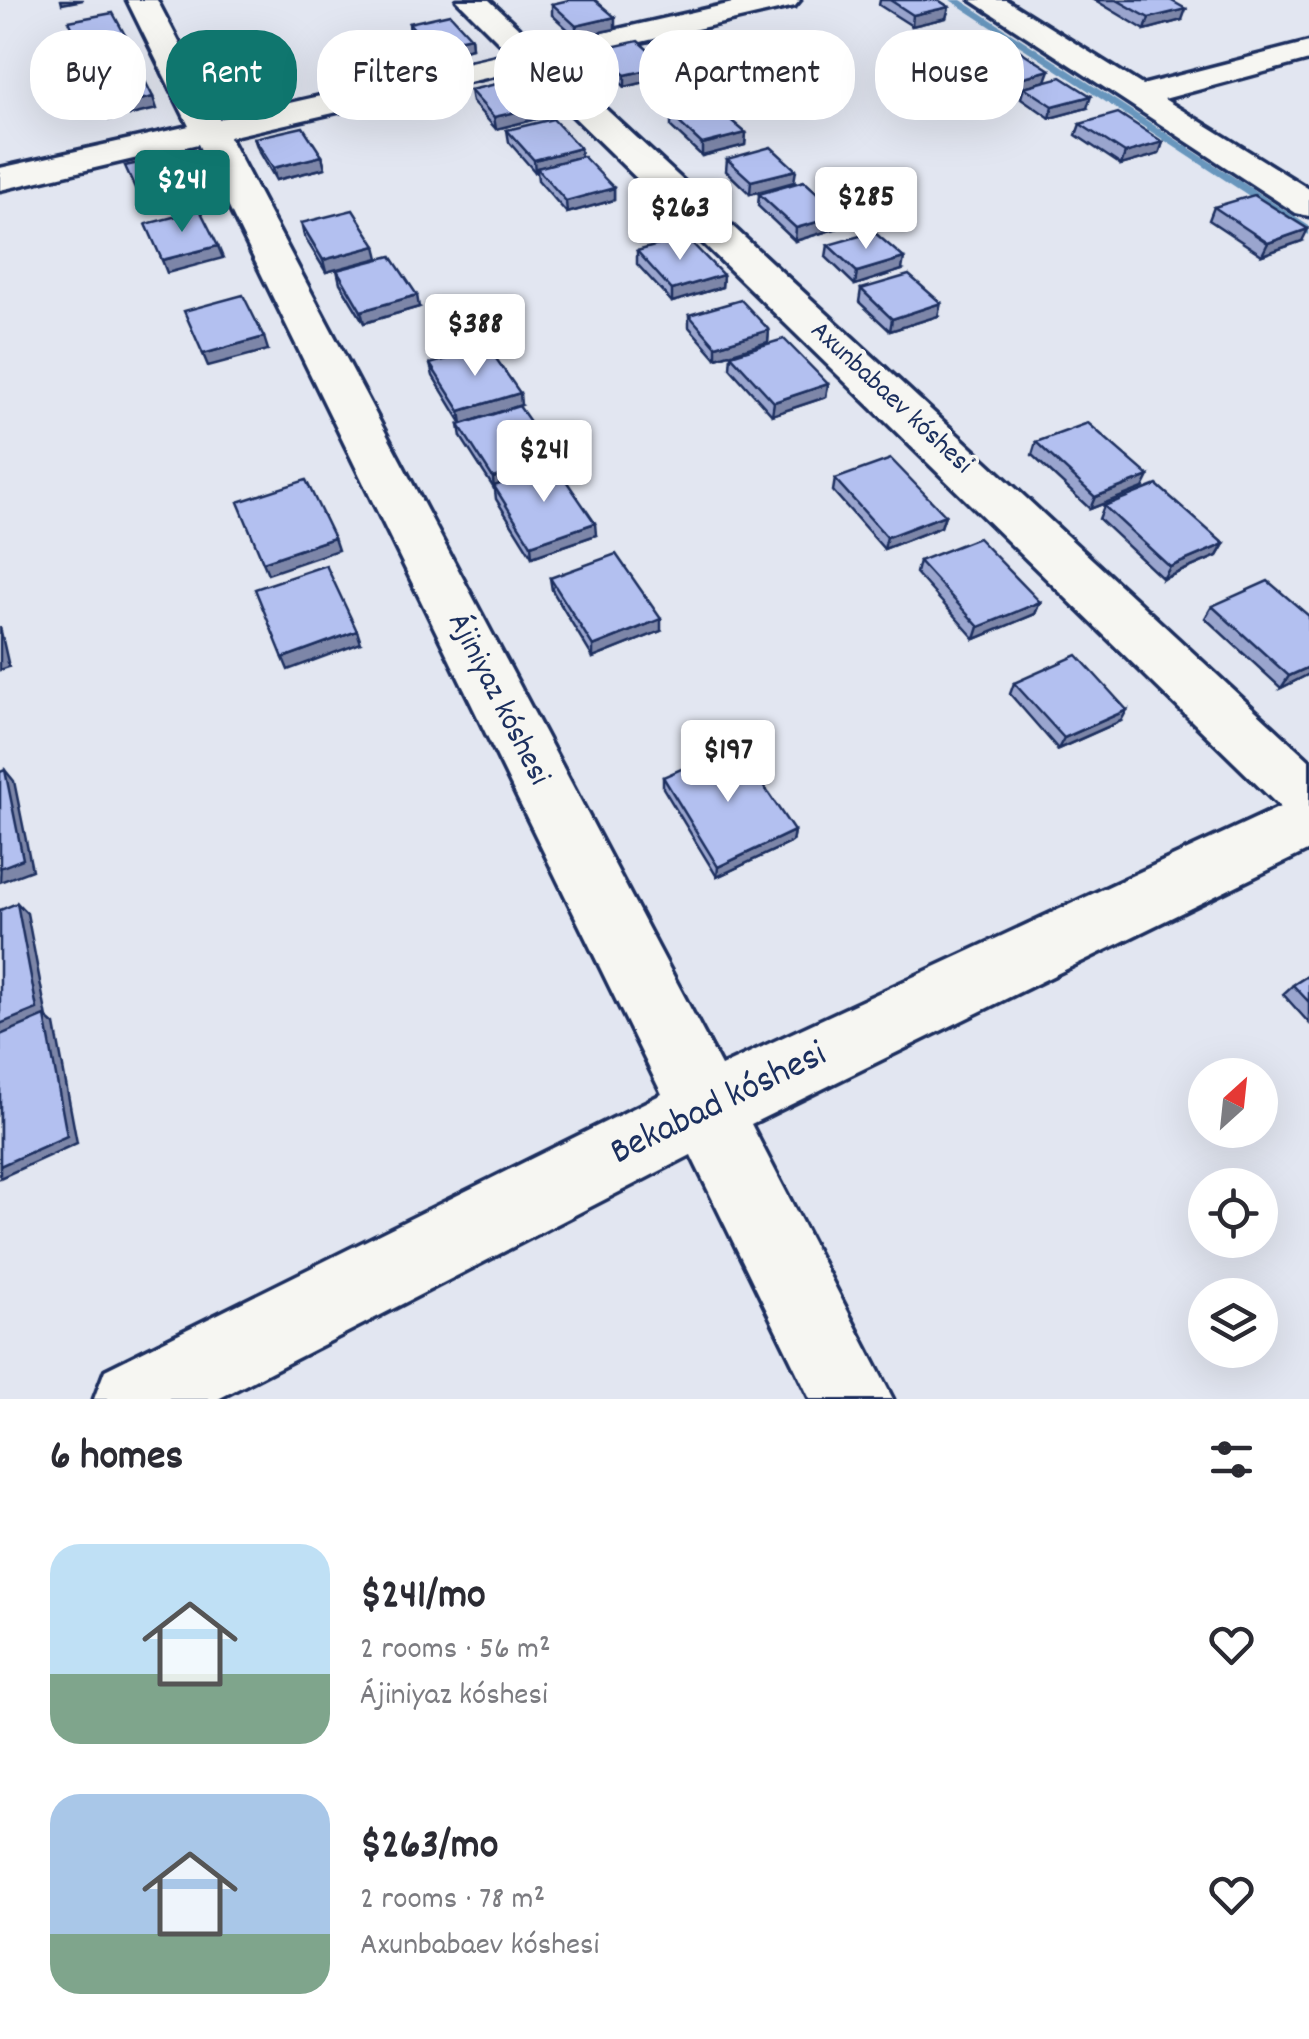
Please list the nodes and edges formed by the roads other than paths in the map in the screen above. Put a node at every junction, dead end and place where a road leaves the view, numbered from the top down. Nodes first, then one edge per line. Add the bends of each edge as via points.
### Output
1 (142, 0) edge
2 (472, 0) edge
3 (786, 0) edge
4 (986, 0) edge
5 (503, 30) edge
6 (619, 38) edge
7 (1309, 51) edge
8 (494, 66) edge
9 (1137, 96) junction
10 (596, 120) edge
11 (207, 130) junction
12 (0, 179) edge
13 (1309, 205) edge
14 (1309, 796) edge
15 (1309, 821) edge
16 (705, 1110) junction
17 (134, 1399) edge
18 (854, 1399) edge

1 - 11 street, Ájiniyaz kóshesi
2 - 5 street, Axunbabaev kóshesi
3 - 6 street
4 - 9 street
7 - 9 street
8 - 11 street
9 - 13 street
10 - 14 street, Axunbabaev kóshesi
11 - 12 street
11 - 16 street, Ájiniyaz kóshesi
15 - 16 street, Bekabad kóshesi
16 - 17 street, Bekabad kóshesi
16 - 18 street, Ájiniyaz kóshesi

